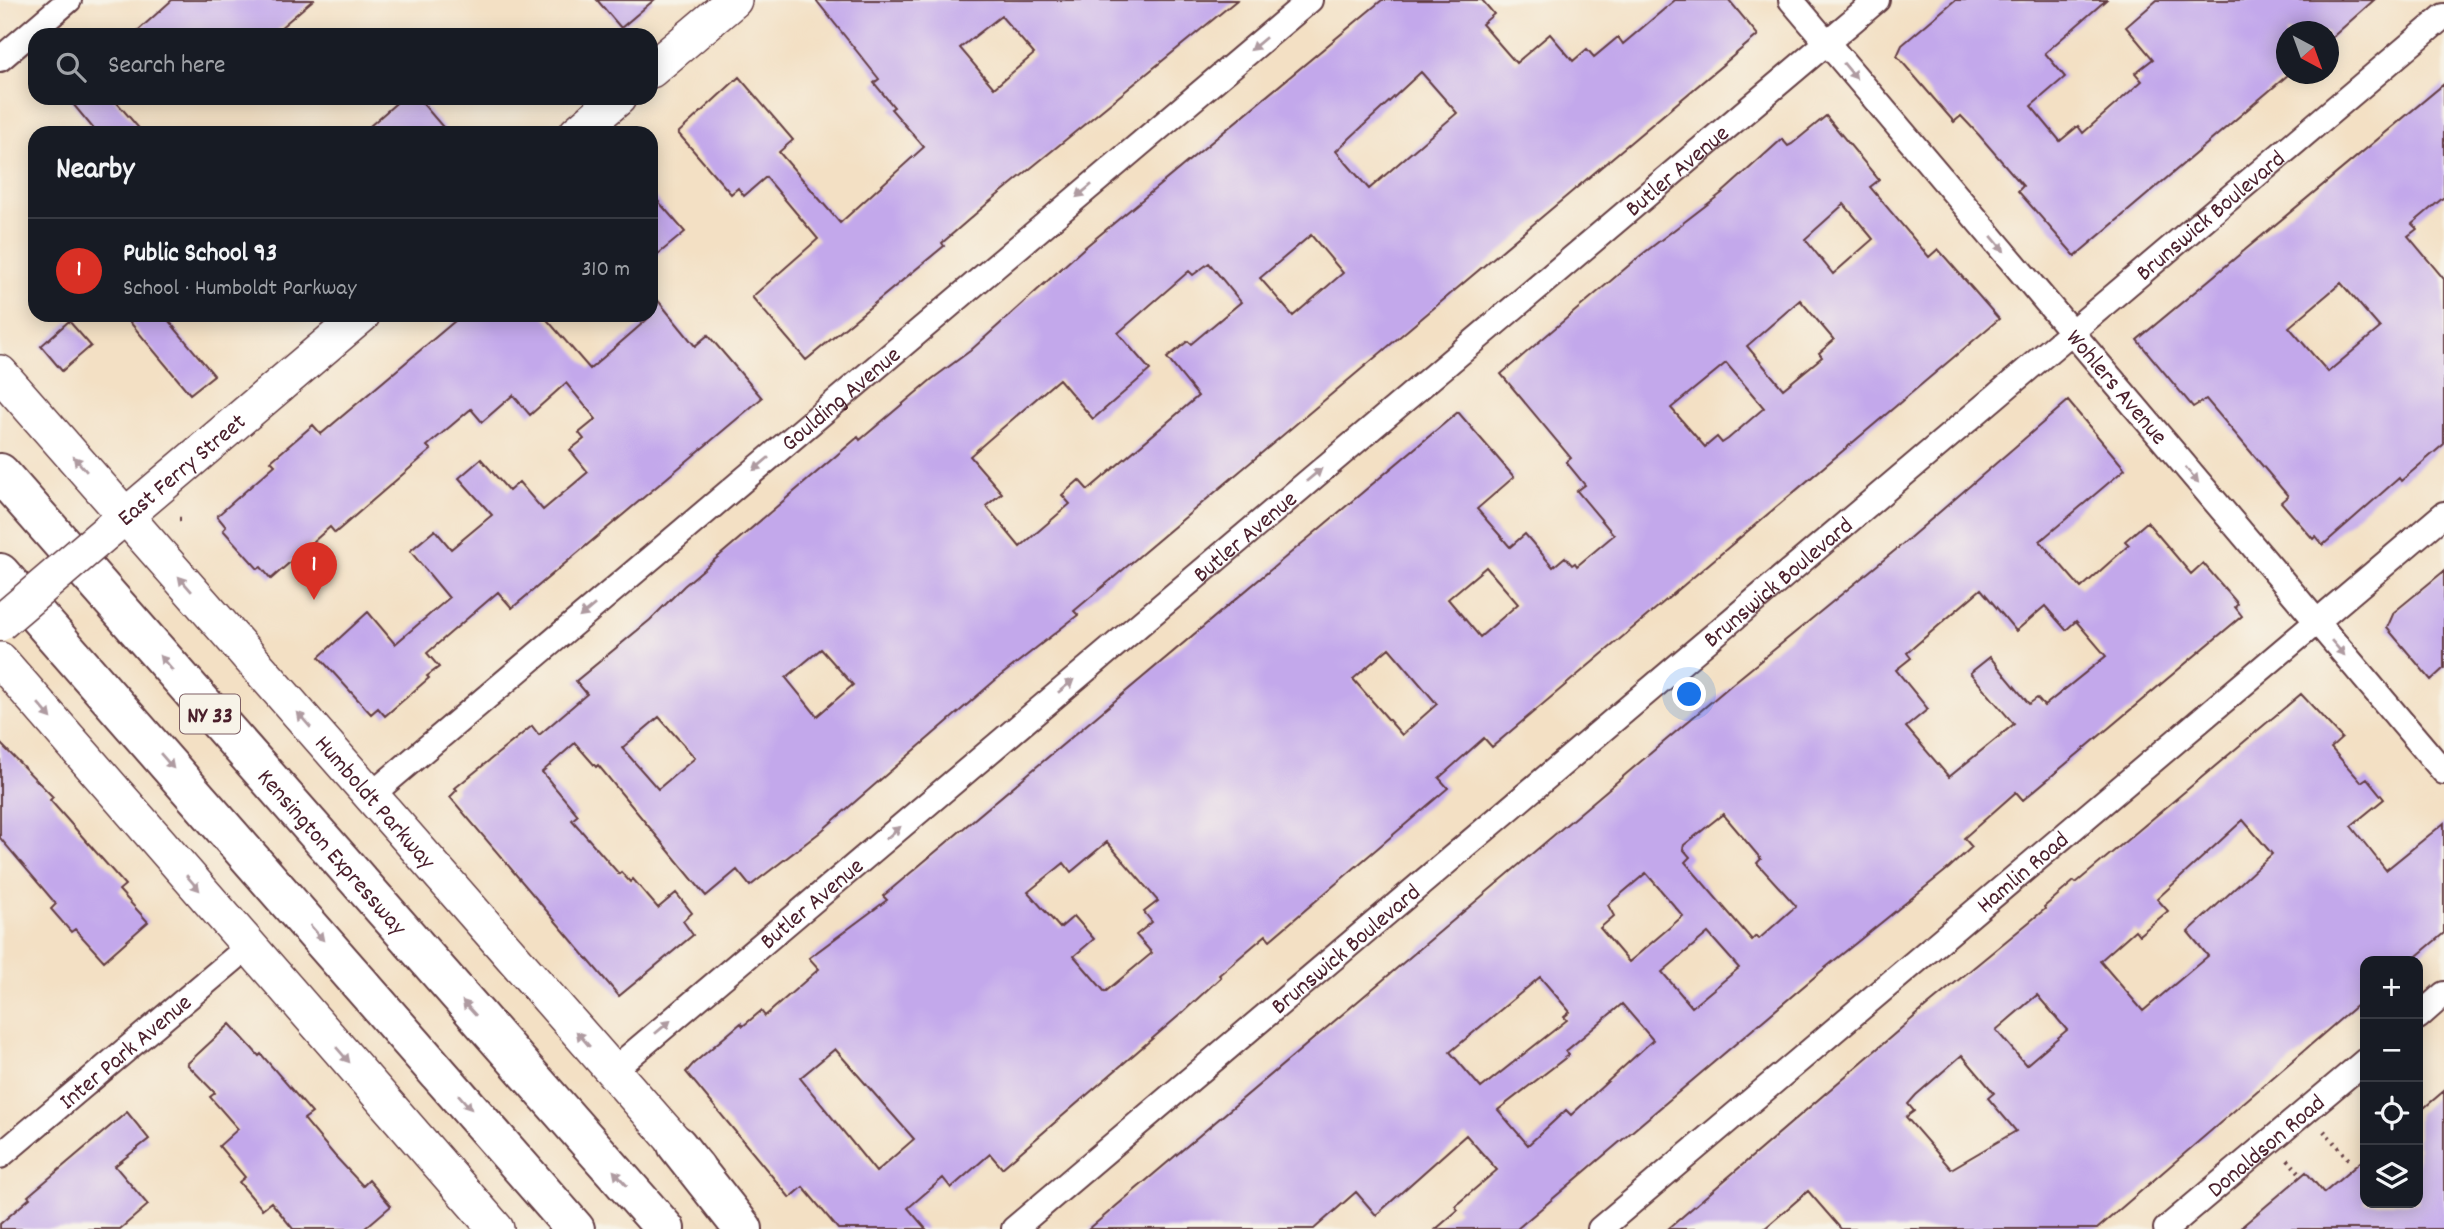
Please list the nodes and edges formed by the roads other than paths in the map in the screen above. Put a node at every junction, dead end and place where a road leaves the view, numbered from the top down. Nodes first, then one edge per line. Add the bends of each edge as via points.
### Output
1 (69, 0) edge
2 (734, 0) edge
3 (1310, 0) edge
4 (1791, 0) edge
5 (1877, 0) edge
6 (2444, 16) edge
7 (36, 28) edge
8 (28, 35) edge
9 (1826, 42) junction
10 (0, 59) edge
11 (658, 64) edge
12 (610, 105) edge
13 (585, 126) edge
14 (354, 322) edge
15 (2071, 331) junction
16 (0, 373) edge
17 (0, 473) edge
18 (2444, 514) edge
19 (118, 522) junction
20 (0, 573) edge
21 (0, 623) edge
22 (2317, 623) junction
23 (0, 660) edge
24 (2444, 772) edge
25 (370, 796) junction
26 (248, 947) junction
27 (2444, 995) edge
28 (2423, 1013) edge
29 (2360, 1065) edge
30 (611, 1072) junction
31 (677, 1145) junction
32 (0, 1156) edge
33 (496, 1229) edge
34 (575, 1229) edge
35 (665, 1229) edge
36 (743, 1229) edge
37 (755, 1229) edge
38 (1013, 1229) edge
39 (1600, 1229) edge
40 (2166, 1229) edge

1 - 7 street
2 - 11 street
3 -> 25 street, Goulding Avenue
4 - 9 street, Wohlers Avenue
5 - 9 street, Butler Avenue
6 - 15 street, Brunswick Boulevard
8 - 10 street
9 -> 15 street, Wohlers Avenue
30 -> 9 street, Butler Avenue
12 - 13 street
14 - 19 street, East Ferry Street
15 -> 22 street, Wohlers Avenue
15 - 38 street, Brunswick Boulevard
19 -> 16 street, Humboldt Parkway
35 -> 17 highway, Kensington Expressway / NY 33
18 - 22 street, Hamlin Road
19 - 21 street, East Ferry Street, bridge
25 -> 19 street, Humboldt Parkway
20 -> 34 highway, NY 33
22 -> 24 street, Wohlers Avenue
22 - 39 street, Hamlin Road
23 -> 26 street
30 -> 25 street, Humboldt Parkway
26 - 32 street, Inter Park Avenue
26 -> 33 street
27 - 28 street
29 - 40 street, Donaldson Road
30 - 31 street, Humboldt Parkway
31 - 36 highway
31 - 37 street, Humboldt Parkway

